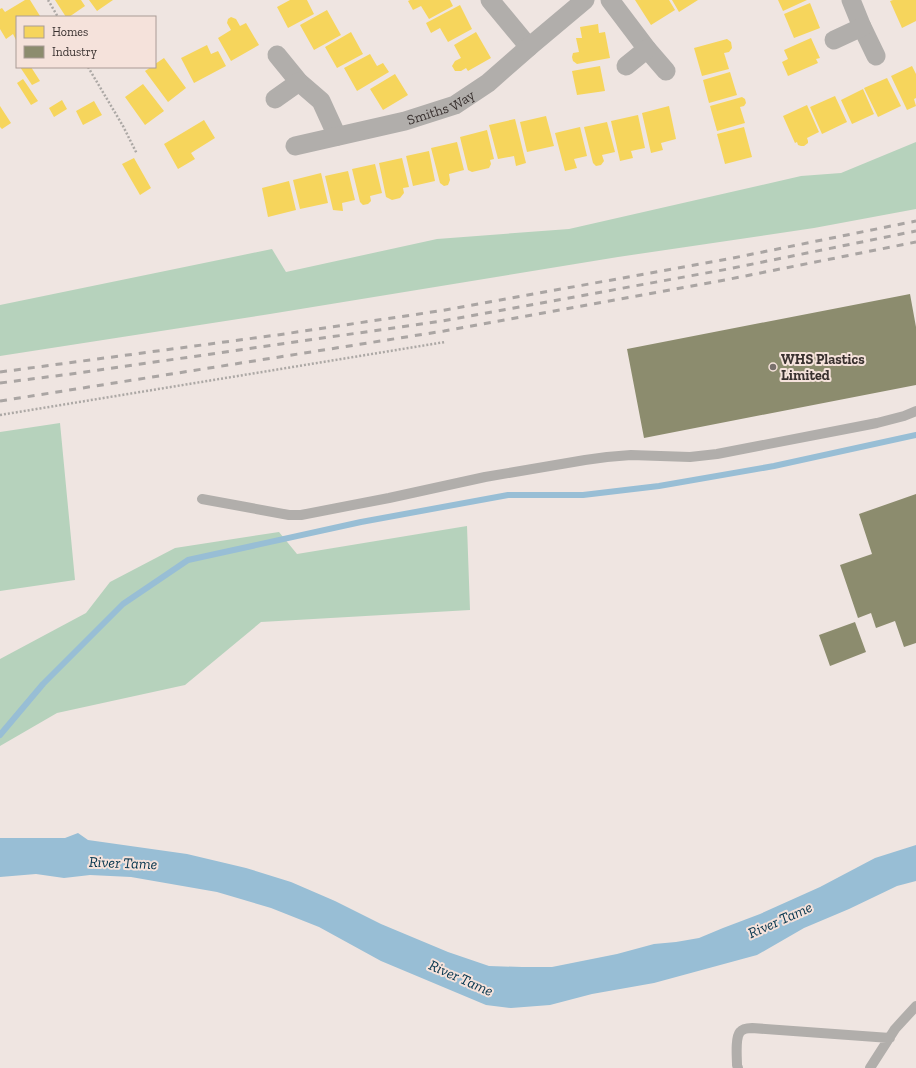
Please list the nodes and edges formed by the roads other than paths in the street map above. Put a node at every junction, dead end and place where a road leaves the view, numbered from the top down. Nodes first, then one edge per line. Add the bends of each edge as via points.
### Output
1 (490, 0) edge
2 (585, 0) edge
3 (610, 0) edge
4 (851, 0) edge
5 (862, 27) junction
6 (834, 40) dead end
7 (529, 47) junction
8 (647, 49) junction
9 (277, 55) dead end
10 (876, 56) dead end
11 (626, 66) dead end
12 (666, 71) dead end
13 (299, 82) junction
14 (275, 98) dead end
15 (337, 136) junction
16 (295, 146) dead end
17 (916, 411) edge
18 (202, 499) dead end
19 (916, 1006) edge
20 (890, 1038) junction
21 (738, 1068) edge
22 (870, 1068) edge

1 - 7 street
2 - 7 street, Smiths Way
3 - 8 street
4 - 5 street
5 - 6 street
5 - 10 street
7 - 15 street, Smiths Way via 488,83 455,105 405,121
8 - 11 street
8 - 12 street
9 - 13 street
13 - 14 street
13 - 15 street via 321,101
15 - 16 street, Smiths Way
17 - 18 lane via 877,423 717,454 631,455 585,460 485,477 301,515
19 - 20 lane
20 - 21 lane via 744,1029 737,1037
20 - 22 lane

